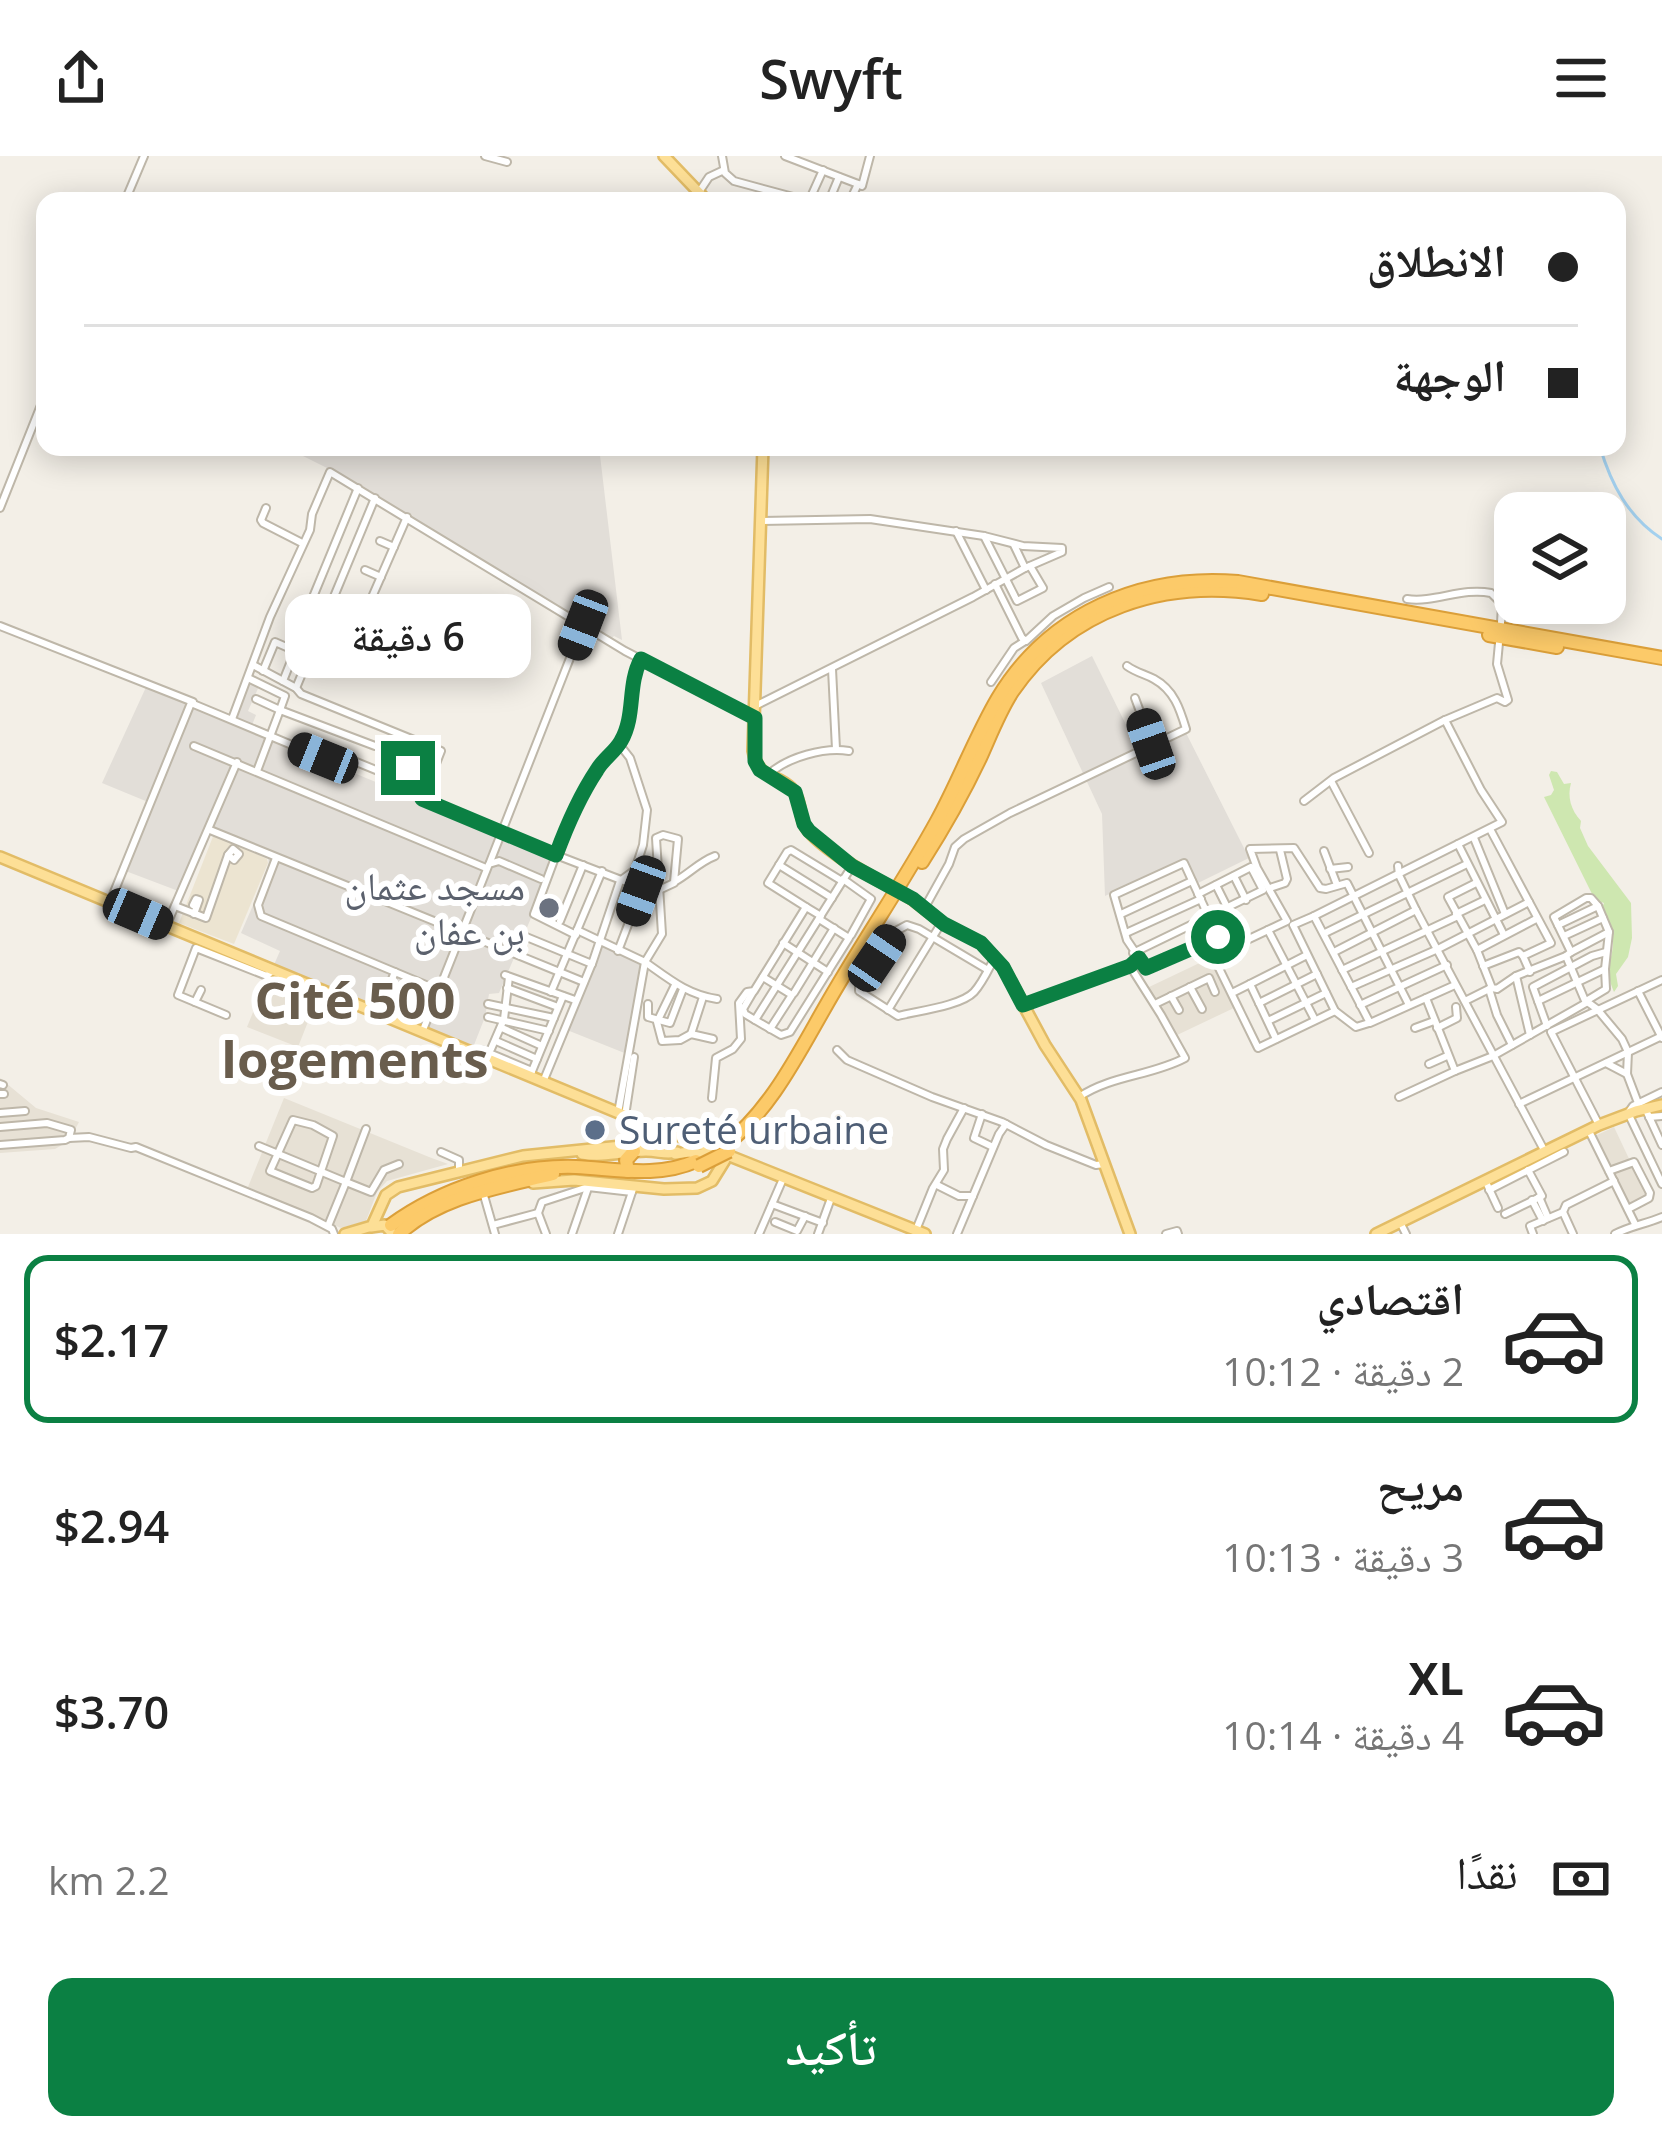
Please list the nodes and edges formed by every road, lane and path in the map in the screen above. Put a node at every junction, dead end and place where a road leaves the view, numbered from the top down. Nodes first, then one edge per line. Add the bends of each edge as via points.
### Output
1 (144, 156) edge
2 (488, 156) edge
3 (664, 156) edge
4 (722, 156) edge
5 (785, 156) edge
6 (870, 156) edge
7 (507, 163) dead end
8 (724, 170) junction
9 (823, 170) junction
10 (839, 177) junction
11 (858, 184) junction
12 (129, 192) edge
13 (699, 192) edge
14 (704, 192) edge
15 (773, 192) edge
16 (812, 192) edge
17 (833, 192) edge
18 (854, 192) edge
19 (36, 418) edge
20 (763, 456) edge
21 (358, 488) junction
22 (375, 498) junction
23 (0, 508) edge
24 (266, 508) dead end
25 (406, 517) junction
26 (761, 521) junction
27 (342, 527) junction
28 (956, 531) junction
29 (360, 534) junction
30 (984, 536) junction
31 (380, 541) dead end
32 (1013, 542) junction
33 (303, 544) junction
34 (394, 547) junction
35 (1027, 567) junction
36 (365, 570) dead end
37 (381, 577) junction
38 (1006, 578) junction
39 (995, 584) junction
40 (1109, 587) dead end
41 (986, 590) junction
42 (1494, 596) edge
43 (1407, 599) dead end
44 (369, 604) dead end
45 (324, 622) junction
46 (583, 625) junction
47 (0, 626) edge
48 (1025, 641) junction
49 (1499, 643) dead end
50 (295, 651) junction
51 (309, 657) junction
52 (641, 659) junction
53 (1662, 662) edge
54 (253, 665) junction
55 (1127, 666) dead end
56 (832, 669) junction
57 (263, 670) junction
58 (248, 678) junction
59 (283, 681) junction
60 (991, 682) dead end
61 (296, 688) junction
62 (277, 692) junction
63 (256, 698) dead end
64 (1135, 698) dead end
65 (193, 702) junction
66 (280, 710) junction
67 (755, 712) junction
68 (232, 719) junction
69 (1445, 720) junction
70 (270, 736) junction
71 (304, 741) dead end
72 (620, 744) junction
73 (1151, 744) junction
74 (194, 746) dead end
75 (375, 746) dead end
76 (836, 749) junction
77 (849, 752) dead end
78 (323, 758) dead end
79 (237, 763) junction
80 (408, 768) dead end
81 (257, 771) junction
82 (768, 776) junction
83 (1331, 781) junction
84 (400, 783) junction
85 (423, 795) junction
86 (1304, 801) dead end
87 (1490, 829) junction
88 (210, 830) junction
89 (502, 832) junction
90 (1474, 838) junction
91 (1458, 844) junction
92 (1280, 850) junction
93 (1324, 851) dead end
94 (1369, 853) dead end
95 (228, 855) dead end
96 (556, 855) junction
97 (715, 856) dead end
98 (0, 857) edge
99 (276, 858) junction
100 (1467, 864) junction
101 (488, 865) junction
102 (583, 865) junction
103 (779, 865) junction
104 (852, 866) junction
105 (1348, 867) dead end
106 (1330, 869) junction
107 (1399, 870) junction
108 (602, 871) junction
109 (1234, 876) junction
110 (541, 879) dead end
111 (623, 879) junction
112 (843, 880) junction
113 (1192, 881) junction
114 (674, 882) junction
115 (1476, 883) junction
116 (1216, 885) junction
117 (1337, 885) junction
118 (642, 888) junction
119 (1269, 888) junction
120 (659, 890) junction
121 (1408, 894) junction
122 (1200, 897) junction
123 (832, 898) junction
124 (1354, 898) junction
125 (1246, 899) junction
126 (1485, 900) junction
127 (110, 902) junction
128 (1529, 902) junction
129 (175, 906) junction
130 (806, 907) junction
131 (1228, 908) junction
132 (924, 909) junction
133 (1416, 910) junction
134 (1120, 914) junction
135 (1505, 914) junction
136 (1458, 915) junction
137 (1314, 916) junction
138 (1364, 916) junction
139 (820, 917) junction
140 (1209, 918) junction
141 (1603, 918) junction
142 (1496, 919) junction
143 (1536, 920) junction
144 (560, 921) dead end
145 (942, 922) junction
146 (1290, 923) junction
147 (167, 926) junction
148 (834, 928) junction
149 (1268, 930) junction
150 (1428, 930) junction
151 (1371, 932) junction
152 (1610, 932) junction
153 (576, 933) junction
154 (1126, 933) junction
155 (1468, 933) junction
156 (460, 934) junction
157 (1323, 934) junction
158 (851, 935) dead end
159 (1504, 935) junction
160 (524, 936) dead end
161 (1564, 936) junction
162 (933, 937) junction
163 (598, 941) junction
164 (783, 944) junction
165 (1438, 949) junction
166 (1477, 950) junction
167 (618, 951) junction
168 (1381, 951) junction
169 (798, 952) junction
170 (1333, 952) junction
171 (1606, 952) junction
172 (568, 953) junction
173 (1569, 954) junction
174 (1136, 955) junction
175 (1307, 956) junction
176 (1523, 956) junction
177 (995, 957) junction
178 (645, 962) junction
179 (813, 962) junction
180 (592, 964) junction
181 (1447, 965) junction
182 (1130, 966) junction
183 (1287, 966) junction
184 (1483, 966) junction
185 (1571, 967) junction
186 (1605, 969) junction
187 (273, 970) junction
188 (988, 970) junction
189 (1342, 970) junction
190 (1391, 970) junction
191 (395, 971) junction
192 (828, 972) junction
193 (1531, 972) junction
194 (560, 973) junction
195 (1317, 974) junction
196 (1516, 976) junction
197 (762, 977) junction
198 (1662, 980) edge
199 (584, 982) junction
200 (1577, 982) junction
201 (1296, 984) junction
202 (1456, 985) junction
203 (777, 986) junction
204 (1245, 986) junction
205 (1399, 986) junction
206 (679, 987) junction
207 (1190, 987) junction
208 (1351, 987) junction
209 (507, 988) junction
210 (1491, 988) junction
211 (201, 990) dead end
212 (438, 990) junction
213 (754, 991) junction
214 (1638, 991) junction
215 (551, 992) junction
216 (1215, 992) dead end
217 (1231, 993) junction
218 (1326, 993) junction
219 (793, 994) junction
220 (563, 996) junction
221 (1172, 996) junction
222 (703, 997) junction
223 (384, 998) dead end
224 (1426, 998) junction
225 (717, 999) dead end
226 (575, 1000) junction
227 (1465, 1001) junction
228 (1538, 1001) junction
229 (1586, 1001) junction
230 (195, 1002) junction
231 (1259, 1003) junction
232 (1306, 1003) junction
233 (488, 1004) dead end
234 (648, 1004) dead end
235 (1155, 1004) junction
236 (808, 1005) junction
237 (1023, 1005) junction
238 (1360, 1005) junction
239 (1409, 1005) junction
240 (505, 1007) junction
241 (558, 1007) junction
242 (1456, 1007) dead end
243 (1202, 1009) dead end
244 (1597, 1009) junction
245 (888, 1010) junction
246 (1179, 1010) dead end
247 (1335, 1011) junction
248 (226, 1015) dead end
249 (488, 1017) dead end
250 (554, 1018) junction
251 (658, 1020) junction
252 (755, 1020) junction
253 (1315, 1020) junction
254 (1268, 1021) junction
255 (1370, 1023) junction
256 (502, 1024) junction
257 (1435, 1024) junction
258 (1547, 1026) junction
259 (1415, 1028) dead end
260 (770, 1029) junction
261 (548, 1030) junction
262 (422, 1032) junction
263 (692, 1034) junction
264 (1530, 1035) junction
265 (1662, 1036) edge
266 (712, 1039) dead end
267 (1276, 1039) junction
268 (1512, 1045) junction
269 (542, 1046) junction
270 (837, 1050) dead end
271 (1628, 1052) junction
272 (494, 1054) junction
273 (1493, 1055) junction
274 (1447, 1056) junction
275 (634, 1057) dead end
276 (537, 1059) junction
277 (1606, 1063) junction
278 (1429, 1064) dead end
279 (1455, 1072) junction
280 (531, 1073) junction
281 (1627, 1074) junction
282 (1574, 1078) junction
283 (543, 1082) junction
284 (1662, 1092) edge
285 (1079, 1097) junction
286 (1399, 1097) dead end
287 (712, 1098) dead end
288 (1519, 1104) junction
289 (1662, 1105) edge
290 (964, 1108) junction
291 (1644, 1110) junction
292 (25, 1111) dead end
293 (0, 1113) edge
294 (982, 1114) junction
295 (1628, 1114) junction
296 (623, 1115) junction
297 (1662, 1116) edge
298 (1006, 1124) junction
299 (0, 1127) edge
300 (1594, 1128) junction
301 (366, 1129) dead end
302 (675, 1136) junction
303 (69, 1138) junction
304 (662, 1141) junction
305 (0, 1145) edge
306 (1662, 1145) edge
307 (260, 1146) dead end
308 (993, 1147) junction
309 (553, 1151) junction
310 (634, 1151) junction
311 (441, 1152) dead end
312 (1545, 1152) junction
313 (1564, 1152) dead end
314 (277, 1153) junction
315 (726, 1153) junction
316 (671, 1154) junction
317 (399, 1164) dead end
318 (698, 1164) junction
319 (1104, 1164) junction
320 (1526, 1166) junction
321 (628, 1171) junction
322 (1609, 1171) junction
323 (321, 1172) junction
324 (459, 1172) junction
325 (554, 1174) junction
326 (589, 1179) junction
327 (782, 1181) junction
328 (1614, 1181) junction
329 (346, 1182) junction
330 (521, 1182) junction
331 (936, 1184) junction
332 (1662, 1184) edge
333 (1487, 1185) junction
334 (633, 1189) junction
335 (483, 1192) junction
336 (973, 1196) junction
337 (1536, 1199) junction
338 (830, 1201) junction
339 (772, 1204) junction
340 (1628, 1209) junction
341 (1563, 1212) junction
342 (538, 1213) junction
343 (805, 1216) junction
344 (1662, 1217) edge
345 (1545, 1220) junction
346 (775, 1222) dead end
347 (1400, 1222) junction
348 (823, 1223) junction
349 (415, 1228) edge
350 (1641, 1228) edge
351 (386, 1229) edge
352 (494, 1229) edge
353 (331, 1230) edge
354 (761, 1233) edge
355 (917, 1233) edge
356 (1617, 1233) edge
357 (348, 1234) edge
358 (546, 1234) edge
359 (572, 1234) edge
360 (618, 1234) edge
361 (818, 1234) edge
362 (957, 1234) edge
363 (1130, 1234) edge
364 (1166, 1234) edge
365 (1178, 1234) edge
366 (1376, 1234) edge
367 (1406, 1234) edge
368 (1533, 1234) edge
369 (1573, 1234) edge

1 - 12 street
2 - 7 street
3 - 13 main road
4 - 8 street
5 - 9 street
6 - 11 street
8 - 14 street via 709,177
8 - 15 street
9 - 10 street
9 - 16 street
10 - 11 street
10 - 17 street
11 - 18 street
19 - 23 street
20 - 26 main road
21 - 22 street
21 - 27 street
21 - 33 street via 330,472
22 - 25 street
22 - 29 street
24 - 33 street via 262,524
25 - 34 street
25 - 46 street
26 - 28 street via 870,519
26 - 67 main road
27 - 29 street
27 - 45 street via 306,614
28 - 30 street
28 - 41 street
29 - 45 street
30 - 32 street
30 - 38 street
31 - 34 street
32 - 35 street
32 - 35 street via 1062,548
33 - 54 street
34 - 37 street
35 - 38 street
35 - 38 street via 1043,588 1017,601
36 - 37 street
37 - 44 street
38 - 39 street
39 - 41 street
39 - 48 street
40 - 48 street
41 - 56 street
42 - 43 street
45 - 51 street
46 - 52 street
46 - 89 street
47 - 65 street
48 - 60 street
49 - 69 street via 1508,700
50 - 51 street
50 - 57 street via 274,642
50 - 59 street
51 - 61 street
52 - 67 street
52 - 72 street
53 - 315 highway via 1252,592 1152,595 1091,619 1012,692 941,832 786,1087
54 - 57 street
54 - 58 street
55 - 73 street via 1178,701 1186,729
56 - 67 street
56 - 76 street
57 - 59 street
58 - 62 street
58 - 68 street
59 - 61 street
59 - 62 street
61 - 85 street via 441,751
62 - 66 street via 285,696
63 - 66 street
64 - 73 street
65 - 68 street
65 - 127 street
66 - 70 street
66 - 75 street
67 - 82 main road via 755,761
68 - 70 street
69 - 83 street
69 - 87 street via 1502,822
70 - 78 street
70 - 81 street
71 - 84 street
72 - 96 street via 573,809
72 - 111 street via 646,810 643,845
73 - 132 street via 964,839
74 - 79 street
76 - 77 street
76 - 82 street
79 - 81 street
79 - 88 street
80 - 84 street
81 - 101 street
82 - 104 main road via 795,792 809,831
83 - 86 street
83 - 94 street
84 - 85 street
85 - 89 street
87 - 90 street
87 - 128 street
88 - 99 street
88 - 129 street
89 - 96 street
89 - 101 street
90 - 91 street
90 - 135 street
91 - 100 street
91 - 107 street
92 - 117 street via 1296,849 1320,888
92 - 119 street via 1287,879
92 - 119 street via 1250,849
93 - 106 street
95 - 129 street via 206,918 197,907
96 - 102 street
96 - 153 street via 534,914
97 - 114 street
98 - 127 main road
99 - 156 street
99 - 191 street via 261,916
100 - 115 street
100 - 121 street
101 - 110 street via 499,861
101 - 156 street
102 - 108 street
102 - 144 street
103 - 112 street via 791,850
103 - 123 street
103 - 130 street via 768,883
104 - 112 street
104 - 132 main road, bridge
105 - 106 street
106 - 117 street
107 - 121 street
107 - 124 street
108 - 111 street
108 - 153 street
109 - 116 street
109 - 125 street
109 - 125 street via 1251,867 1263,890
111 - 118 street
111 - 163 street
112 - 123 street
112 - 158 street via 871,899
113 - 122 street
113 - 134 street
113 - 134 street via 1184,863 1114,896
114 - 120 street
114 - 120 street via 678,839 663,835 656,838
115 - 126 street
115 - 136 street via 1448,897
116 - 122 street
116 - 131 street
117 - 124 street via 1347,883
118 - 120 street
118 - 167 street
119 - 146 street
120 - 178 street via 662,934
121 - 133 street
121 - 138 street
122 - 140 street
122 - 154 street
123 - 139 street
124 - 137 street
124 - 138 street
125 - 131 street
126 - 136 street
126 - 142 street
127 - 147 main road
128 - 135 street
128 - 143 street
129 - 147 street
130 - 139 street
130 - 164 street
131 - 140 street
132 - 145 main road
133 - 150 street
133 - 151 street
134 - 154 street
135 - 142 street
136 - 150 street
136 - 155 street
137 - 146 street
137 - 157 street
138 - 151 street
138 - 157 street
139 - 148 street
139 - 169 street
140 - 174 street
140 - 174 street via 1220,939 1146,968
141 - 152 street
141 - 161 street
141 - 161 street via 1586,898 1554,917
142 - 155 street
142 - 159 street
143 - 159 street
143 - 176 street via 1551,943
145 - 162 street
145 - 177 main road
146 - 149 street
146 - 175 street
147 - 187 main road
148 - 179 street
148 - 192 street via 849,938
149 - 183 street
149 - 217 street via 1213,956
150 - 165 street
150 - 168 street
151 - 168 street
151 - 170 street
152 - 171 street
152 - 173 street
153 - 163 street
153 - 172 street
154 - 174 street
155 - 165 street
155 - 166 street
156 - 194 street
156 - 212 street
157 - 170 street
159 - 166 street
160 - 172 street
161 - 173 street
162 - 188 street
162 - 245 street
162 - 245 street via 907,925 894,932 860,985
163 - 167 street
163 - 180 street
164 - 169 street
164 - 197 street
165 - 181 street
165 - 190 street
166 - 184 street
167 - 178 street
168 - 189 street
168 - 190 street
169 - 179 street
169 - 203 street
170 - 189 street
171 - 185 street
171 - 186 street
172 - 180 street
172 - 194 street
173 - 185 street
173 - 193 street
174 - 182 street
175 - 183 street
175 - 195 street
176 - 184 street
176 - 193 street
177 - 188 street
177 - 237 main road
178 - 206 street
178 - 296 street
179 - 192 street
179 - 219 street
180 - 199 street
181 - 202 street
181 - 205 street
182 - 235 street
182 - 237 street
183 - 201 street
183 - 204 street
184 - 210 street
185 - 200 street
185 - 228 street via 1533,987
186 - 200 street
186 - 229 street via 1606,989
187 - 230 street via 267,976 196,948 177,994
187 - 262 main road
188 - 245 street via 963,1000 898,1016
189 - 208 street
190 - 205 street
190 - 208 street
191 - 212 street
191 - 223 street
192 - 236 street
193 - 196 street
194 - 199 street
194 - 215 street
195 - 201 street
195 - 218 street
196 - 210 street
196 - 264 street
197 - 203 street
197 - 213 street
198 - 214 street
199 - 226 street
200 - 228 street
200 - 229 street
201 - 231 street
201 - 232 street
202 - 224 street
202 - 227 street
203 - 219 street
203 - 252 street
204 - 217 street
204 - 231 street
205 - 238 street
205 - 239 street
206 - 222 street
206 - 251 street via 670,1023
207 - 216 street via 1209,978
207 - 221 street
207 - 243 street
208 - 238 street
209 - 215 street via 507,976
209 - 240 street
209 - 241 street
210 - 227 street
210 - 268 street
211 - 230 street
212 - 262 street
213 - 252 street via 743,1009
213 - 287 street via 739,1003 740,1040 716,1058
214 - 244 street
214 - 265 street
215 - 220 street
217 - 267 street via 1258,1048
218 - 232 street
218 - 247 street
219 - 236 street
219 - 260 street
220 - 226 street
220 - 241 street
221 - 235 street
221 - 246 street
222 - 225 street
222 - 263 street
224 - 239 street
224 - 257 street
226 - 283 street
227 - 273 street
228 - 258 street
229 - 244 street
229 - 258 street
230 - 248 street
231 - 254 street
232 - 253 street
232 - 254 street
233 - 240 street
234 - 251 street via 648,1017
235 - 285 street via 1184,1058
236 - 260 street via 790,1032
237 - 285 main road
238 - 255 street
239 - 255 street
240 - 250 street
240 - 256 street
241 - 250 street
242 - 257 street via 1457,1018
244 - 271 street
244 - 282 street via 1551,1032
247 - 253 street
247 - 255 street via 1356,1027
249 - 256 street
250 - 261 street
251 - 263 street via 662,1041
252 - 260 street
253 - 267 street
254 - 267 street
256 - 261 street
256 - 269 street
256 - 272 street
257 - 259 street
257 - 274 street
258 - 264 street
261 - 269 street
262 - 272 main road
263 - 266 street
264 - 268 street
265 - 271 street
268 - 273 street
269 - 276 street
270 - 290 street
271 - 277 street
271 - 281 street
272 - 276 street
272 - 280 main road
273 - 279 street
273 - 288 street
274 - 278 street
274 - 279 street
275 - 296 street
276 - 280 street
277 - 281 street
277 - 282 street
279 - 286 street
280 - 283 main road
281 - 291 street
282 - 288 street
282 - 300 street
283 - 296 main road
284 - 291 street
285 - 319 main road
288 - 312 street
289 - 291 main road
290 - 294 street
290 - 331 street
291 - 295 main road
291 - 297 street
291 - 306 street
292 - 293 street
294 - 298 street
294 - 308 street via 974,1138
295 - 300 main road
295 - 332 street
296 - 302 main road
296 - 304 main road
298 - 308 street
298 - 319 street
299 - 303 street via 47,1123 71,1130
300 - 312 main road
300 - 322 street
301 - 329 street
302 - 304 main road
302 - 316 main road via 680,1146
302 - 355 main road
303 - 305 street
303 - 353 street via 146,1150
304 - 309 main road
304 - 316 main road
307 - 314 street
308 - 336 street
309 - 310 main road
309 - 324 main road
310 - 316 main road
310 - 321 highway
311 - 324 street via 459,1160
312 - 320 main road
313 - 320 street
314 - 323 street
314 - 323 street via 274,1175 310,1189
314 - 323 street via 293,1120 314,1125 333,1136
315 - 316 main road
315 - 318 highway, bridge
315 - 327 main road
315 - 334 main road via 707,1185
317 - 329 street via 384,1170 371,1192
318 - 321 highway
318 - 325 highway via 649,1178
319 - 363 main road
320 - 333 main road
320 - 337 street via 1542,1196
321 - 326 highway
322 - 328 street
322 - 340 street via 1634,1162 1650,1192
323 - 329 street
324 - 351 main road via 394,1188 383,1201
325 - 330 highway
325 - 351 highway via 459,1195
326 - 330 main road
326 - 334 main road
326 - 342 street via 542,1202
326 - 351 highway via 539,1169 487,1181 427,1202
326 - 359 street
327 - 338 main road
327 - 339 street
328 - 340 street
328 - 341 street
329 - 353 street
330 - 335 highway
331 - 336 street
331 - 355 street
333 - 337 street via 1501,1211
333 - 347 main road
334 - 360 street
335 - 349 highway
335 - 352 street
336 - 362 street
337 - 345 street
338 - 348 street
338 - 355 main road
339 - 343 street
339 - 354 street
340 - 350 street
341 - 345 street
341 - 369 street
342 - 352 street
342 - 358 street
343 - 346 street via 797,1231
343 - 348 street
344 - 350 street
345 - 368 street via 1530,1226
347 - 366 main road
347 - 367 street
348 - 361 street
349 - 351 highway
350 - 356 street
351 - 357 main road
364 - 365 street

